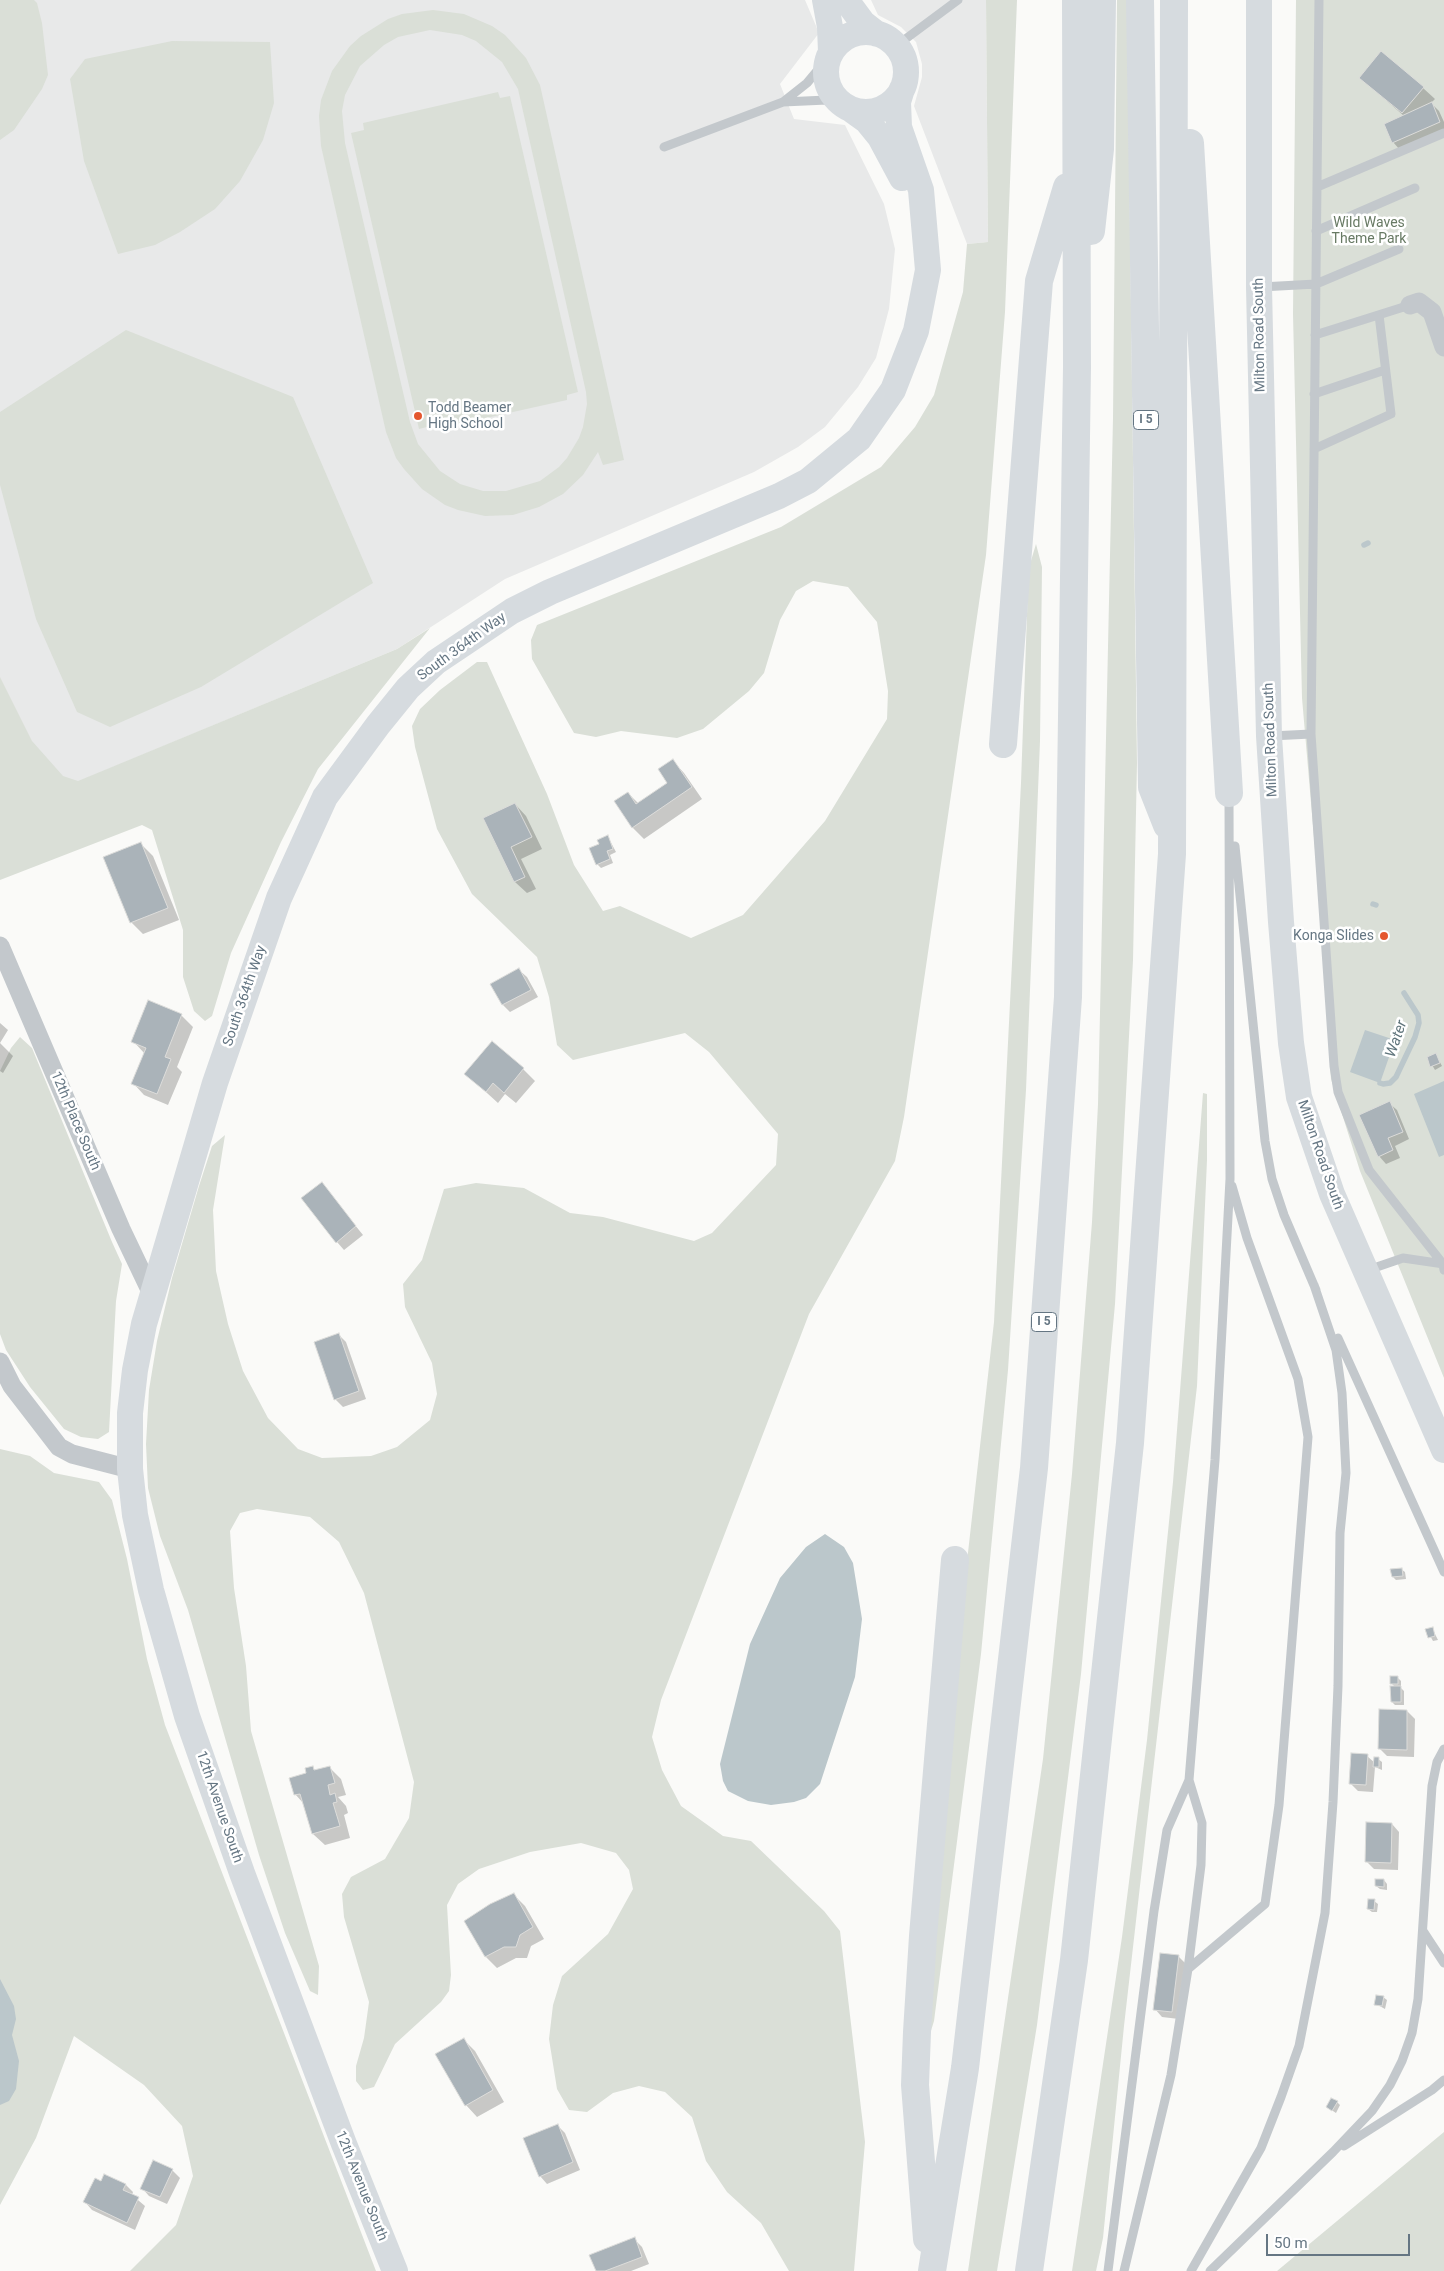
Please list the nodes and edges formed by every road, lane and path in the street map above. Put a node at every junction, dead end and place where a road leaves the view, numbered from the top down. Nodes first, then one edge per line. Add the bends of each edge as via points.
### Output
1 (825, 0) edge
2 (846, 0) edge
3 (958, 0) edge
4 (1076, 0) edge
5 (1102, 0) edge
6 (1140, 0) edge
7 (1174, 0) edge
8 (1182, 0) edge
9 (1259, 0) edge
10 (1319, 0) edge
11 (887, 40) junction
12 (830, 55) junction
13 (902, 89) junction
14 (783, 102) junction
15 (847, 107) junction
16 (1444, 133) edge
17 (664, 147) dead end
18 (1076, 159) junction
19 (1317, 187) junction
20 (1416, 188) dead end
21 (1316, 231) junction
22 (926, 234) junction
23 (1399, 249) dead end
24 (1316, 284) junction
25 (1259, 287) junction
26 (1410, 304) joint
27 (1378, 315) junction
28 (1315, 335) junction
29 (1444, 347) edge
30 (1077, 367) junction
31 (1385, 370) junction
32 (1314, 394) junction
33 (1314, 448) junction
34 (1311, 734) junction
35 (1270, 736) junction
36 (1003, 744) dead end
37 (1229, 793) junction
38 (1172, 835) junction
39 (0, 946) edge
40 (1230, 1179) junction
41 (1444, 1266) edge
42 (1366, 1271) junction
43 (1314, 1285) junction
44 (152, 1294) junction
45 (144, 1324) joint
46 (0, 1362) edge
47 (1444, 1450) edge
48 (130, 1469) junction
49 (955, 1560) dead end
50 (1444, 1572) edge
51 (1444, 1749) edge
52 (1189, 1780) junction
53 (1423, 1931) junction
54 (1444, 1963) edge
55 (1188, 1969) junction
56 (1444, 2080) edge
57 (1333, 2152) junction
58 (395, 2271) edge
59 (931, 2271) edge
60 (1029, 2271) edge
61 (1108, 2271) edge
62 (1124, 2271) edge
63 (1190, 2271) edge
64 (1210, 2271) edge

1 - 12 street via 830,27
2 - 11 street via 863,23
3 - 11 lane
4 - 18 highway, I 5
5 - 30 highway, I 5 via 1100,149
6 - 38 highway, I 5 via 1152,787
7 - 38 highway, I 5
8 - 37 highway
9 - 25 street, Milton Road South
10 - 19 lane
11 - 12 street via 866,32 854,34 843,39
11 - 13 street via 905,67
12 - 14 lane via 812,78
12 - 15 street via 825,70 827,83 832,95
13 - 15 street via 894,101 882,109 868,112
13 - 22 street, South 364th Way via 898,102 899,127 920,190
14 - 15 lane via 827,100
14 - 17 lane
15 - 22 street, South 364th Way via 872,126 889,152
16 - 19 lane
18 - 30 highway, I 5
18 - 36 highway via 1039,281
19 - 21 lane
20 - 21 lane
21 - 24 lane
22 - 44 street, South 364th Way via 928,270 916,331 893,390 859,439 808,482 550,592 479,632 436,662 408,688 325,797 279,898 216,1083
23 - 24 lane
24 - 25 lane
24 - 28 lane
25 - 35 street, Milton Road South
26 - 27 lane
26 - 29 street via 1419,302 1432,312
27 - 28 lane
27 - 31 lane
28 - 32 lane
30 - 59 highway, I 5 via 1068,997 1034,1468 965,2068
31 - 32 lane
31 - 33 lane via 1390,414
32 - 33 lane
33 - 34 lane
34 - 35 lane
34 - 41 lane via 1338,1092 1369,1170
35 - 42 street, Milton Road South via 1281,922 1299,1097 1332,1194
37 - 40 lane
37 - 43 lane via 1265,1141 1281,1206
38 - 60 highway, I 5 via 1130,1443 1074,1960
39 - 44 street, 12th Place South
40 - 52 lane via 1215,1460
40 - 55 lane via 1247,1238 1298,1379 1308,1437 1279,1805 1265,1904
41 - 42 lane via 1403,1258
42 - 47 street, Milton Road South
43 - 50 lane
43 - 63 lane via 1336,1350 1346,1473 1340,1533 1338,1686 1325,1913 1299,2046 1281,2097 1261,2148
44 - 45 street, South 364th Way
45 - 48 street, 12th Avenue South via 130,1413
46 - 48 street via 12,1386 59,1447 80,1457
48 - 58 street, 12th Avenue South via 134,1516 151,1590 187,1716 269,1945
49 - 59 highway via 923,1936 915,2086
51 - 53 lane via 1437,1762 1432,1786
52 - 55 lane via 1202,1822 1201,1865
52 - 61 lane via 1167,1830
53 - 54 lane
53 - 57 lane via 1418,1999 1412,2033 1402,2061 1372,2111
55 - 62 lane via 1171,2075
56 - 57 lane
57 - 64 lane

